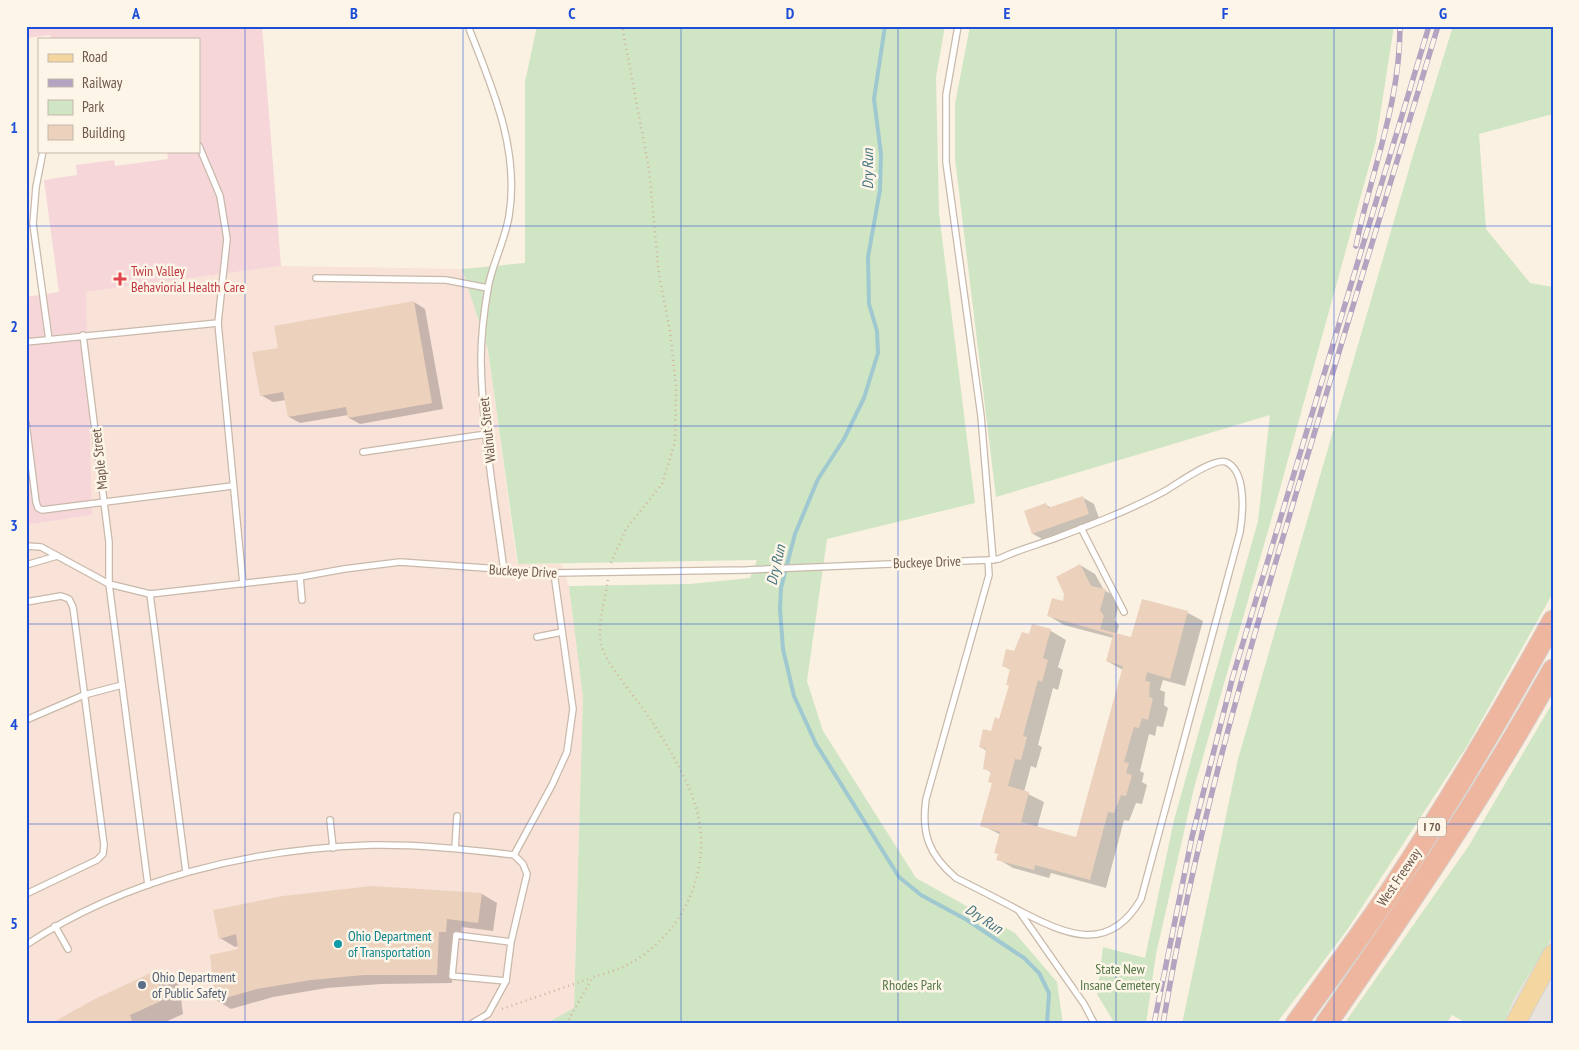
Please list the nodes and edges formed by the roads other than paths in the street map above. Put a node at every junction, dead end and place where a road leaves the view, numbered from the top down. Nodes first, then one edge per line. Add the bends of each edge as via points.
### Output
1 (468, 26) edge
2 (958, 26) edge
3 (200, 148) edge
4 (43, 152) edge
5 (316, 278) dead end
6 (488, 288) junction
7 (218, 323) junction
8 (84, 335) junction
9 (49, 340) junction
10 (26, 342) edge
11 (26, 424) edge
12 (487, 434) junction
13 (363, 452) dead end
14 (232, 486) junction
15 (104, 502) junction
16 (1081, 528) junction
17 (26, 546) edge
18 (57, 556) junction
19 (993, 559) junction
20 (26, 565) edge
21 (504, 571) junction
22 (554, 573) junction
23 (300, 577) junction
24 (109, 584) junction
25 (243, 584) junction
26 (150, 594) junction
27 (302, 600) dead end
28 (26, 602) edge
29 (1124, 612) dead end
30 (1553, 621) edge
31 (562, 632) junction
32 (537, 637) dead end
33 (1553, 670) edge
34 (122, 685) junction
35 (84, 695) junction
36 (26, 720) edge
37 (456, 816) dead end
38 (330, 820) dead end
39 (333, 848) junction
40 (455, 848) junction
41 (514, 855) junction
42 (186, 872) junction
43 (148, 885) junction
44 (26, 894) edge
45 (1018, 910) junction
46 (55, 926) junction
47 (511, 942) junction
48 (27, 943) edge
49 (68, 949) dead end
50 (1552, 955) edge
51 (506, 981) junction
52 (1094, 1023) edge
53 (471, 1024) edge
54 (1296, 1024) edge
55 (1326, 1024) edge
56 (1514, 1024) edge

1 - 6 lane, Walnut Street via 510,146 512,172 509,218
2 - 19 lane, Buckeye Drive via 946,95 946,162 980,416
3 - 7 lane via 220,196 227,239
4 - 9 lane via 33,224
5 - 6 lane via 446,280
6 - 12 lane, Walnut Street via 481,359
7 - 8 lane
7 - 14 lane
8 - 9 lane
8 - 15 lane, Maple Street
9 - 10 lane
11 - 15 lane via 38,508 47,510
12 - 13 lane
12 - 21 lane, Walnut Street
14 - 15 lane
14 - 25 lane
15 - 24 lane, Maple Street via 109,542
16 - 19 lane, Buckeye Drive
16 - 29 lane
16 - 45 lane, Buckeye Drive via 1143,503 1216,461 1232,465 1237,473 1243,513 1240,532 1140,899 1122,924 1091,936 1054,929
17 - 18 lane, Buckeye Drive via 41,547
18 - 20 lane
18 - 24 lane, Buckeye Drive
19 - 22 lane, Buckeye Drive via 746,570
19 - 45 lane, Buckeye Drive via 923,819 933,852 943,866 956,878
21 - 22 lane, Buckeye Drive
21 - 23 lane, Buckeye Drive via 400,562
22 - 31 lane
23 - 25 lane, Buckeye Drive
23 - 27 lane
24 - 26 lane, Buckeye Drive
24 - 34 lane, Maple Street
25 - 26 lane, Buckeye Drive
26 - 42 lane
28 - 35 lane via 62,596 69,599 73,607
30 - 54 highway, West Freeway / I 70 via 1443,811
31 - 32 lane
31 - 41 lane via 573,709 567,752
33 - 55 highway, West Freeway / I 70 via 1423,883
34 - 35 lane
34 - 43 lane, Maple Street
35 - 36 lane
35 - 44 lane via 103,854 97,860
37 - 40 lane
38 - 39 lane
39 - 40 lane via 371,845
39 - 42 lane via 280,854
40 - 41 lane
41 - 47 lane via 527,874
42 - 43 lane
43 - 46 lane
45 - 52 lane
46 - 48 lane
46 - 49 lane
47 - 51 lane
47 - 51 lane via 456,935 452,976
50 - 56 main road
51 - 53 lane via 488,1014

